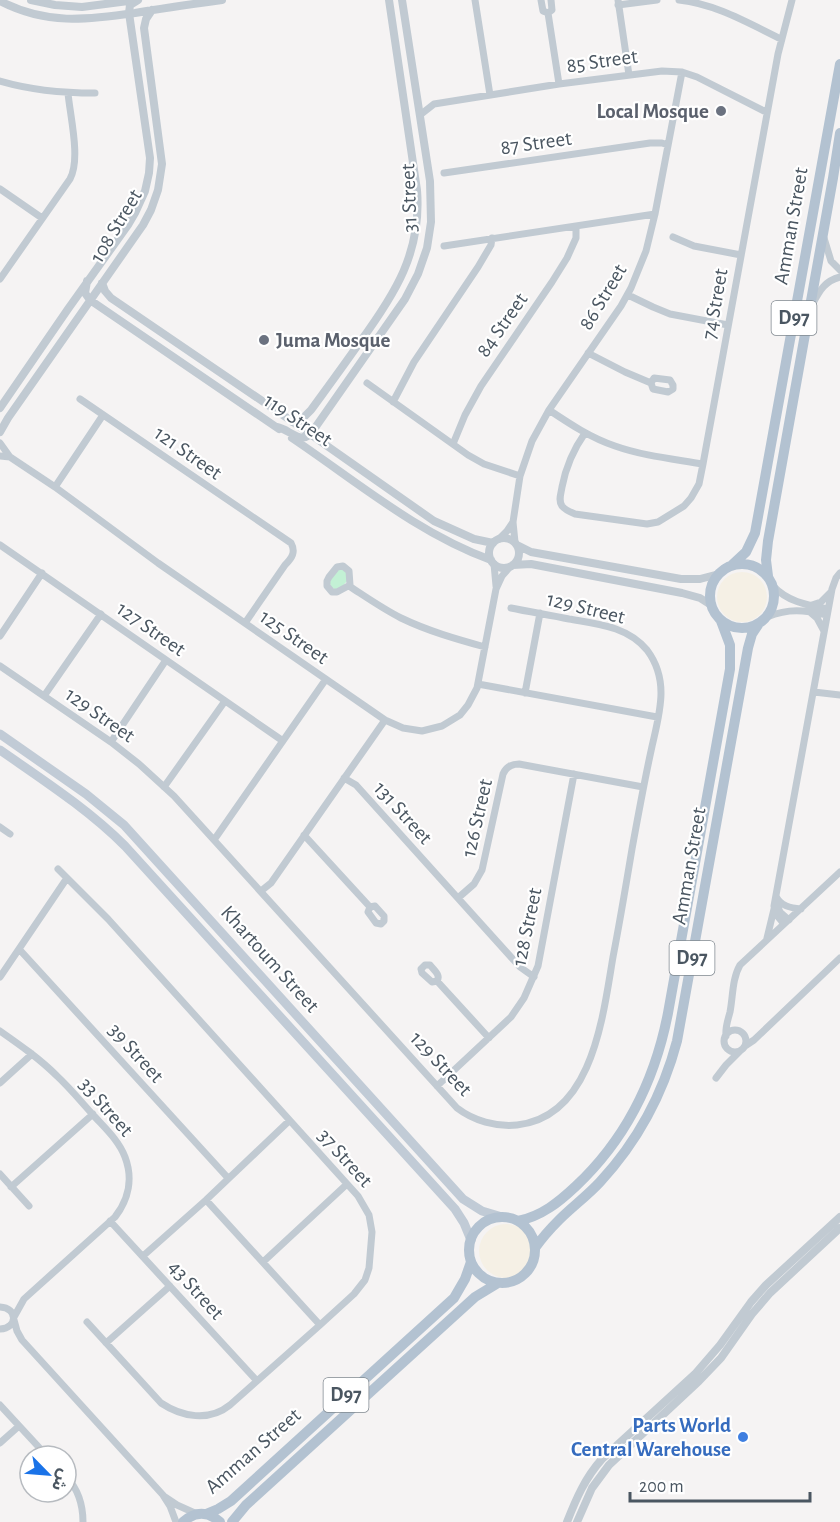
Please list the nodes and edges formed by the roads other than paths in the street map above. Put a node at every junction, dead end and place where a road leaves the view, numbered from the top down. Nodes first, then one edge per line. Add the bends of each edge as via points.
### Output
1 (31, 0) edge
2 (137, 0) edge
3 (222, 0) edge
4 (389, 0) edge
5 (402, 0) edge
6 (476, 0) edge
7 (541, 0) edge
8 (551, 0) edge
9 (657, 0) edge
10 (679, 0) edge
11 (792, 0) edge
12 (0, 1) edge
13 (618, 2) edge
14 (152, 10) junction
15 (548, 13) junction
16 (129, 14) junction
17 (781, 39) junction
18 (840, 64) edge
19 (682, 72) junction
20 (629, 75) junction
21 (0, 81) edge
22 (559, 84) junction
23 (68, 93) junction
24 (95, 93) dead end
25 (490, 95) junction
26 (417, 96) junction
27 (142, 100) junction
28 (435, 104) junction
29 (156, 110) junction
30 (766, 112) junction
31 (420, 115) junction
32 (840, 133) edge
33 (669, 145) junction
34 (444, 173) dead end
35 (0, 189) edge
36 (655, 214) junction
37 (42, 218) junction
38 (576, 226) junction
39 (823, 235) junction
40 (673, 237) dead end
41 (492, 238) junction
42 (481, 240) junction
43 (444, 246) dead end
44 (487, 250) junction
45 (741, 255) junction
46 (840, 270) edge
47 (840, 277) edge
48 (0, 279) edge
49 (87, 281) junction
50 (102, 283) junction
51 (628, 295) junction
52 (90, 300) junction
53 (387, 305) junction
54 (810, 311) junction
55 (728, 325) junction
56 (374, 344) junction
57 (166, 351) junction
58 (588, 353) junction
59 (192, 354) junction
60 (651, 382) dead end
61 (367, 383) dead end
62 (80, 399) dead end
63 (393, 402) junction
64 (0, 408) edge
65 (549, 410) junction
66 (103, 415) junction
67 (293, 422) junction
68 (277, 427) junction
69 (0, 432) edge
70 (585, 433) junction
71 (310, 435) junction
72 (0, 443) edge
73 (453, 444) junction
74 (0, 456) edge
75 (9, 457) junction
76 (703, 464) junction
77 (520, 476) junction
78 (55, 487) junction
79 (513, 522) junction
80 (496, 541) junction
81 (516, 544) junction
82 (0, 545) edge
83 (492, 562) junction
84 (732, 565) junction
85 (511, 566) junction
86 (840, 568) edge
87 (42, 573) junction
88 (840, 573) edge
89 (719, 574) junction
90 (770, 581) junction
91 (350, 586) dead end
92 (496, 589) junction
93 (831, 590) junction
94 (711, 605) junction
95 (511, 608) dead end
96 (809, 608) junction
97 (828, 612) junction
98 (540, 613) junction
99 (101, 614) junction
100 (767, 617) junction
101 (721, 621) junction
102 (245, 623) junction
103 (758, 625) junction
104 (824, 631) junction
105 (0, 636) edge
106 (485, 647) junction
107 (166, 660) junction
108 (0, 666) edge
109 (326, 680) junction
110 (478, 684) junction
111 (814, 690) junction
112 (525, 693) junction
113 (840, 695) edge
114 (44, 696) junction
115 (225, 700) junction
116 (657, 717) junction
117 (385, 720) junction
118 (0, 734) edge
119 (111, 741) junction
120 (283, 741) junction
121 (0, 750) edge
122 (574, 774) junction
123 (344, 778) junction
124 (164, 787) junction
125 (644, 787) junction
126 (0, 827) edge
127 (10, 834) dead end
128 (304, 835) junction
129 (214, 840) junction
130 (58, 869) dead end
131 (840, 872) edge
132 (67, 878) junction
133 (261, 891) junction
134 (458, 898) junction
135 (775, 902) junction
136 (370, 907) dead end
137 (801, 909) junction
138 (787, 922) junction
139 (764, 942) junction
140 (19, 949) junction
141 (840, 958) edge
142 (0, 977) edge
143 (534, 977) junction
144 (437, 981) dead end
145 (729, 1015) junction
146 (0, 1031) edge
147 (740, 1032) junction
148 (761, 1032) junction
149 (726, 1036) junction
150 (489, 1038) junction
151 (743, 1049) junction
152 (728, 1050) junction
153 (32, 1054) junction
154 (726, 1065) junction
155 (716, 1078) dead end
156 (0, 1083) edge
157 (437, 1086) junction
158 (93, 1114) junction
159 (289, 1121) junction
160 (0, 1174) edge
161 (228, 1178) junction
162 (347, 1184) junction
163 (11, 1187) junction
164 (206, 1200) junction
165 (29, 1206) dead end
166 (502, 1217) junction
167 (840, 1217) edge
168 (110, 1221) junction
169 (518, 1221) junction
170 (840, 1228) edge
171 (471, 1240) junction
172 (535, 1248) junction
173 (143, 1256) junction
174 (263, 1262) junction
175 (471, 1262) junction
176 (498, 1283) junction
177 (170, 1286) junction
178 (24, 1299) junction
179 (2, 1307) edge
180 (14, 1318) junction
181 (87, 1322) dead end
182 (320, 1325) junction
183 (1, 1329) edge
184 (22, 1341) junction
185 (106, 1343) junction
186 (257, 1381) junction
187 (0, 1405) edge
188 (19, 1426) junction
189 (0, 1443) edge
190 (36, 1444) edge
191 (78, 1494) edge
192 (163, 1496) junction
193 (202, 1514) junction
194 (83, 1522) edge
195 (176, 1522) edge
196 (183, 1522) edge
197 (220, 1522) edge
198 (232, 1522) edge
199 (567, 1522) edge
200 (577, 1522) edge

1 - 2 street via 82,7
2 - 16 street via 130,5
3 - 14 street
4 - 53 street, 31 Street via 418,209 412,251
5 - 26 street, 31 Street
6 - 25 street
7 - 15 street via 543,11
8 - 15 street
9 - 13 street
10 - 17 street via 718,9
11 - 17 street, 74 Street
12 - 16 street via 50,18 92,19
13 - 20 street
14 - 16 street
14 - 29 street, 108 Street via 144,28
15 - 22 street
16 - 27 street, 108 Street
17 - 30 street, 74 Street
18 - 84 main road, Amman Street / D97 via 755,533 746,552
19 - 20 street, 85 Street via 662,70
19 - 30 street, 85 Street
19 - 33 street, 86 Street
20 - 22 street, 85 Street
21 - 23 street
22 - 25 street, 85 Street
23 - 24 street
23 - 37 street via 75,167
25 - 28 street, 85 Street
26 - 28 street
26 - 31 street, 31 Street
27 - 29 street via 150,98
27 - 49 street, 108 Street via 150,158 145,191 128,225
28 - 31 street, 85 Street
29 - 50 street, 108 Street via 162,157 158,190 142,225
30 - 45 street, 74 Street
31 - 56 street, 31 Street via 431,195 427,248 405,300
32 - 39 main road, Amman Street / D97
33 - 34 street, 87 Street via 650,143
33 - 36 street, 86 Street
35 - 37 street
36 - 38 street
36 - 51 street, 86 Street via 646,251
37 - 48 street
38 - 41 street
38 - 73 street, 84 Street via 576,238 567,258 481,386
39 - 46 street via 829,258
39 - 54 main road, Amman Street / D97
40 - 45 street via 694,246
41 - 42 street
41 - 44 street
42 - 43 street
42 - 44 street
44 - 63 street via 423,346
45 - 55 street, 74 Street
47 - 54 street via 824,285
49 - 52 street via 85,293
49 - 64 street, 108 Street
50 - 52 street, 108 Street
50 - 59 street, 119 Street via 111,298
51 - 55 street via 670,314
51 - 58 street, 86 Street
52 - 57 street, 119 Street
52 - 69 street, 108 Street
53 - 56 street via 367,338
53 - 67 street, 31 Street via 311,410
54 - 90 main road, Amman Street / D97 via 766,547
55 - 76 street, 74 Street
56 - 71 street, 31 Street
57 - 59 street via 167,343
57 - 68 street, 119 Street
58 - 60 street
58 - 65 street, 86 Street
59 - 67 street, 119 Street
61 - 63 street
62 - 66 street, 121 Street
63 - 73 street
65 - 70 street
65 - 77 street, 86 Street via 532,441
66 - 78 street
66 - 102 street, 121 Street via 287,544 285,565
67 - 71 street, 119 Street
68 - 71 street via 300,438
68 - 83 street, 119 Street via 426,530
70 - 76 street via 628,450
70 - 76 street, 74 Street via 564,474 560,500 570,512 653,524 691,498
71 - 80 street, 119 Street via 434,521 474,539
72 - 75 street, 125 Street
73 - 77 street via 484,464
74 - 75 street, 125 Street
75 - 78 street, 125 Street
77 - 79 street, 86 Street
78 - 102 street, 125 Street
79 - 80 street
79 - 81 street, 86 Street
80 - 81 street via 506,538
80 - 83 street via 489,551
81 - 85 street via 519,558
81 - 89 street via 531,552 681,579
82 - 87 street, 127 Street
83 - 85 street via 501,568
83 - 92 street, 125 Street
84 - 89 main road
84 - 90 main road via 748,564 762,571
85 - 92 street, 125 Street
85 - 94 street via 531,564 682,593
86 - 93 street via 833,576
87 - 99 street, 127 Street
87 - 105 street
88 - 93 street
89 - 94 main road via 710,591
90 - 96 street via 778,592
90 - 100 main road via 774,599
91 - 106 street via 412,623
92 - 106 street, 125 Street
93 - 96 street
93 - 97 street
94 - 101 main road
95 - 98 street, 129 Street
96 - 97 street
96 - 100 street
96 - 104 street
97 - 104 street
98 - 112 street
98 - 116 street, 129 Street via 606,625 636,640 651,656 659,676
99 - 107 street, 127 Street
99 - 114 street
100 - 103 main road
101 - 103 main road via 735,628
101 - 169 main road, Amman Street / D97 via 729,640 730,663 668,1013 655,1063 630,1119 595,1167 550,1209
102 - 109 street, 125 Street
103 - 172 main road, Amman Street / D97 via 748,648 669,1069 651,1110 618,1161
104 - 111 street
106 - 110 street, 125 Street
107 - 115 street, 127 Street
107 - 119 street
108 - 114 street, 129 Street
109 - 117 street, 125 Street
109 - 120 street
110 - 112 street
110 - 117 street, 125 Street via 464,710 442,726 409,730
111 - 113 street
111 - 135 street
112 - 116 street
114 - 119 street, 129 Street
115 - 120 street, 127 Street
115 - 124 street
116 - 125 street, 129 Street
117 - 123 street
118 - 166 main road, Khartoum Street via 124,825 463,1199
119 - 124 street, 129 Street
120 - 129 street
121 - 171 main road, Khartoum Street via 80,806 125,846 455,1209
122 - 125 street, 126 Street
122 - 134 street, 126 Street via 519,764 506,769 482,870 474,884
122 - 143 street, 128 Street
123 - 128 street
123 - 134 street, 131 Street via 356,785
124 - 129 street, 129 Street
125 - 157 street, 129 Street via 601,1025 573,1092 543,1118 506,1125 468,1116
126 - 127 street
128 - 133 street via 271,883
128 - 136 street
129 - 133 street, 129 Street
130 - 132 street, 37 Street
131 - 137 street
132 - 140 street
132 - 159 street, 37 Street
133 - 157 street, 129 Street
134 - 143 street, 131 Street via 520,967
135 - 137 street via 777,899 790,908
135 - 138 street
135 - 139 street
137 - 138 street
138 - 139 street
139 - 145 street via 738,968
140 - 142 street
140 - 161 street, 39 Street
141 - 148 street
143 - 150 street, 128 Street via 519,1007
144 - 150 street
145 - 147 street
145 - 149 street
146 - 153 street, 33 Street
147 - 148 street
147 - 149 street via 730,1031
147 - 151 street via 746,1038
148 - 151 street
149 - 152 street
150 - 157 street, 128 Street
151 - 152 street
151 - 154 street
152 - 154 street
153 - 156 street
153 - 158 street, 33 Street
154 - 155 street
158 - 163 street
158 - 168 street, 33 Street via 120,1146 129,1172 126,1198
159 - 161 street
159 - 162 street, 37 Street
160 - 163 street
161 - 164 street
162 - 174 street
162 - 182 street, 37 Street via 363,1202 370,1221 369,1268 359,1288
163 - 165 street
164 - 173 street
164 - 174 street
166 - 169 main road
166 - 171 main road via 479,1226
167 - 199 street via 758,1294 695,1374 602,1459 580,1490
168 - 173 street, 43 Street
168 - 178 street, 33 Street
169 - 172 main road via 530,1232
170 - 200 street via 766,1298 699,1382 609,1465 592,1488
171 - 175 main road
172 - 176 main road via 531,1264 521,1277
173 - 177 street, 43 Street
174 - 182 street
175 - 176 main road via 479,1274
175 - 193 main road, Amman Street / D97 via 454,1298 231,1501
176 - 198 main road, Amman Street / D97 via 475,1297
177 - 185 street
177 - 186 street, 43 Street
178 - 179 street, 33 Street
178 - 180 street, 33 Street
179 - 180 street via 12,1312
180 - 183 street, 33 Street via 9,1327
180 - 184 street
181 - 185 street, 37 Street
182 - 186 street, 37 Street
183 - 184 street
184 - 192 street
185 - 186 street, 37 Street via 161,1403 184,1415 221,1411
187 - 188 street
188 - 189 street
188 - 190 street
191 - 194 street
192 - 193 street
192 - 195 street
193 - 196 main road, Amman Street
193 - 197 main road

